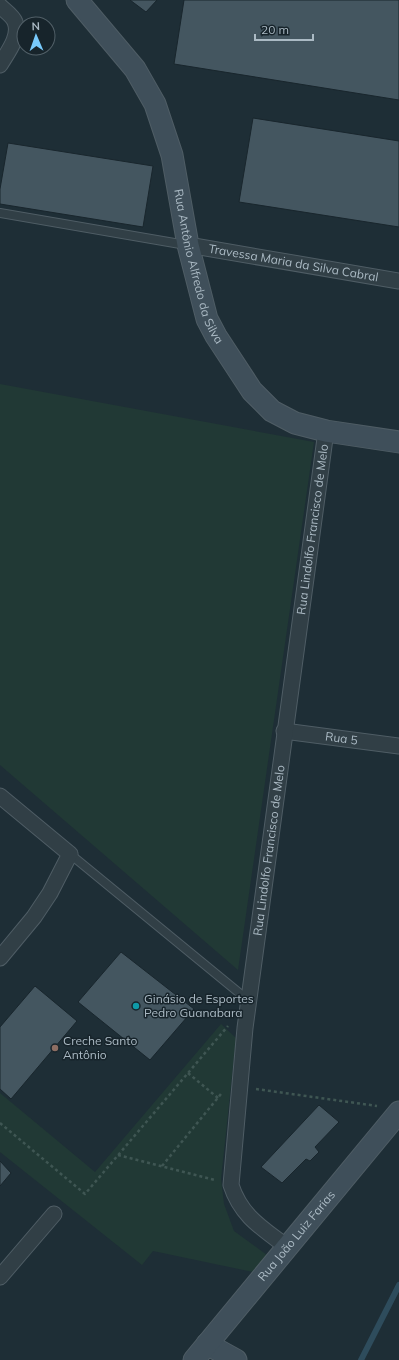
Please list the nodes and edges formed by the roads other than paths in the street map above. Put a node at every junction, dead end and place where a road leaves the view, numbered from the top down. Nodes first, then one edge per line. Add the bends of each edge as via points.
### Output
1 (77, 0) edge
2 (0, 6) edge
3 (0, 65) edge
4 (0, 213) edge
5 (188, 245) junction
6 (399, 281) edge
7 (326, 431) junction
8 (399, 442) edge
9 (284, 732) junction
10 (399, 746) edge
11 (0, 796) edge
12 (70, 854) junction
13 (0, 958) edge
14 (249, 1001) junction
15 (391, 1110) edge
16 (54, 1214) dead end
17 (288, 1247) junction
18 (0, 1277) edge
19 (208, 1344) junction
20 (194, 1360) edge
21 (236, 1360) edge

1 - 5 street, Rua Antônio Alfredo da Silva via 135,69 155,104 172,155
2 - 3 street via 15,21 17,31
4 - 5 lane
5 - 6 street, Travessa Maria da Silva Cabral
5 - 7 street, Rua Antônio Alfredo da Silva via 207,319 252,391 283,418
7 - 8 street, Rua Antônio Alfredo da Silva
7 - 9 street, Rua Lindolfo Francisco de Melo
9 - 10 street, Rua 5
9 - 14 street, Rua Lindolfo Francisco de Melo
11 - 12 street
12 - 13 street via 34,917
12 - 14 lane
14 - 17 street, Rua Lindolfo Francisco de Melo via 231,1185 239,1204 249,1218
15 - 17 street, Rua João Luiz Farias
16 - 18 street
17 - 19 street, Rua João Luiz Farias
19 - 20 street, Rua João Luiz Farias
19 - 21 street

